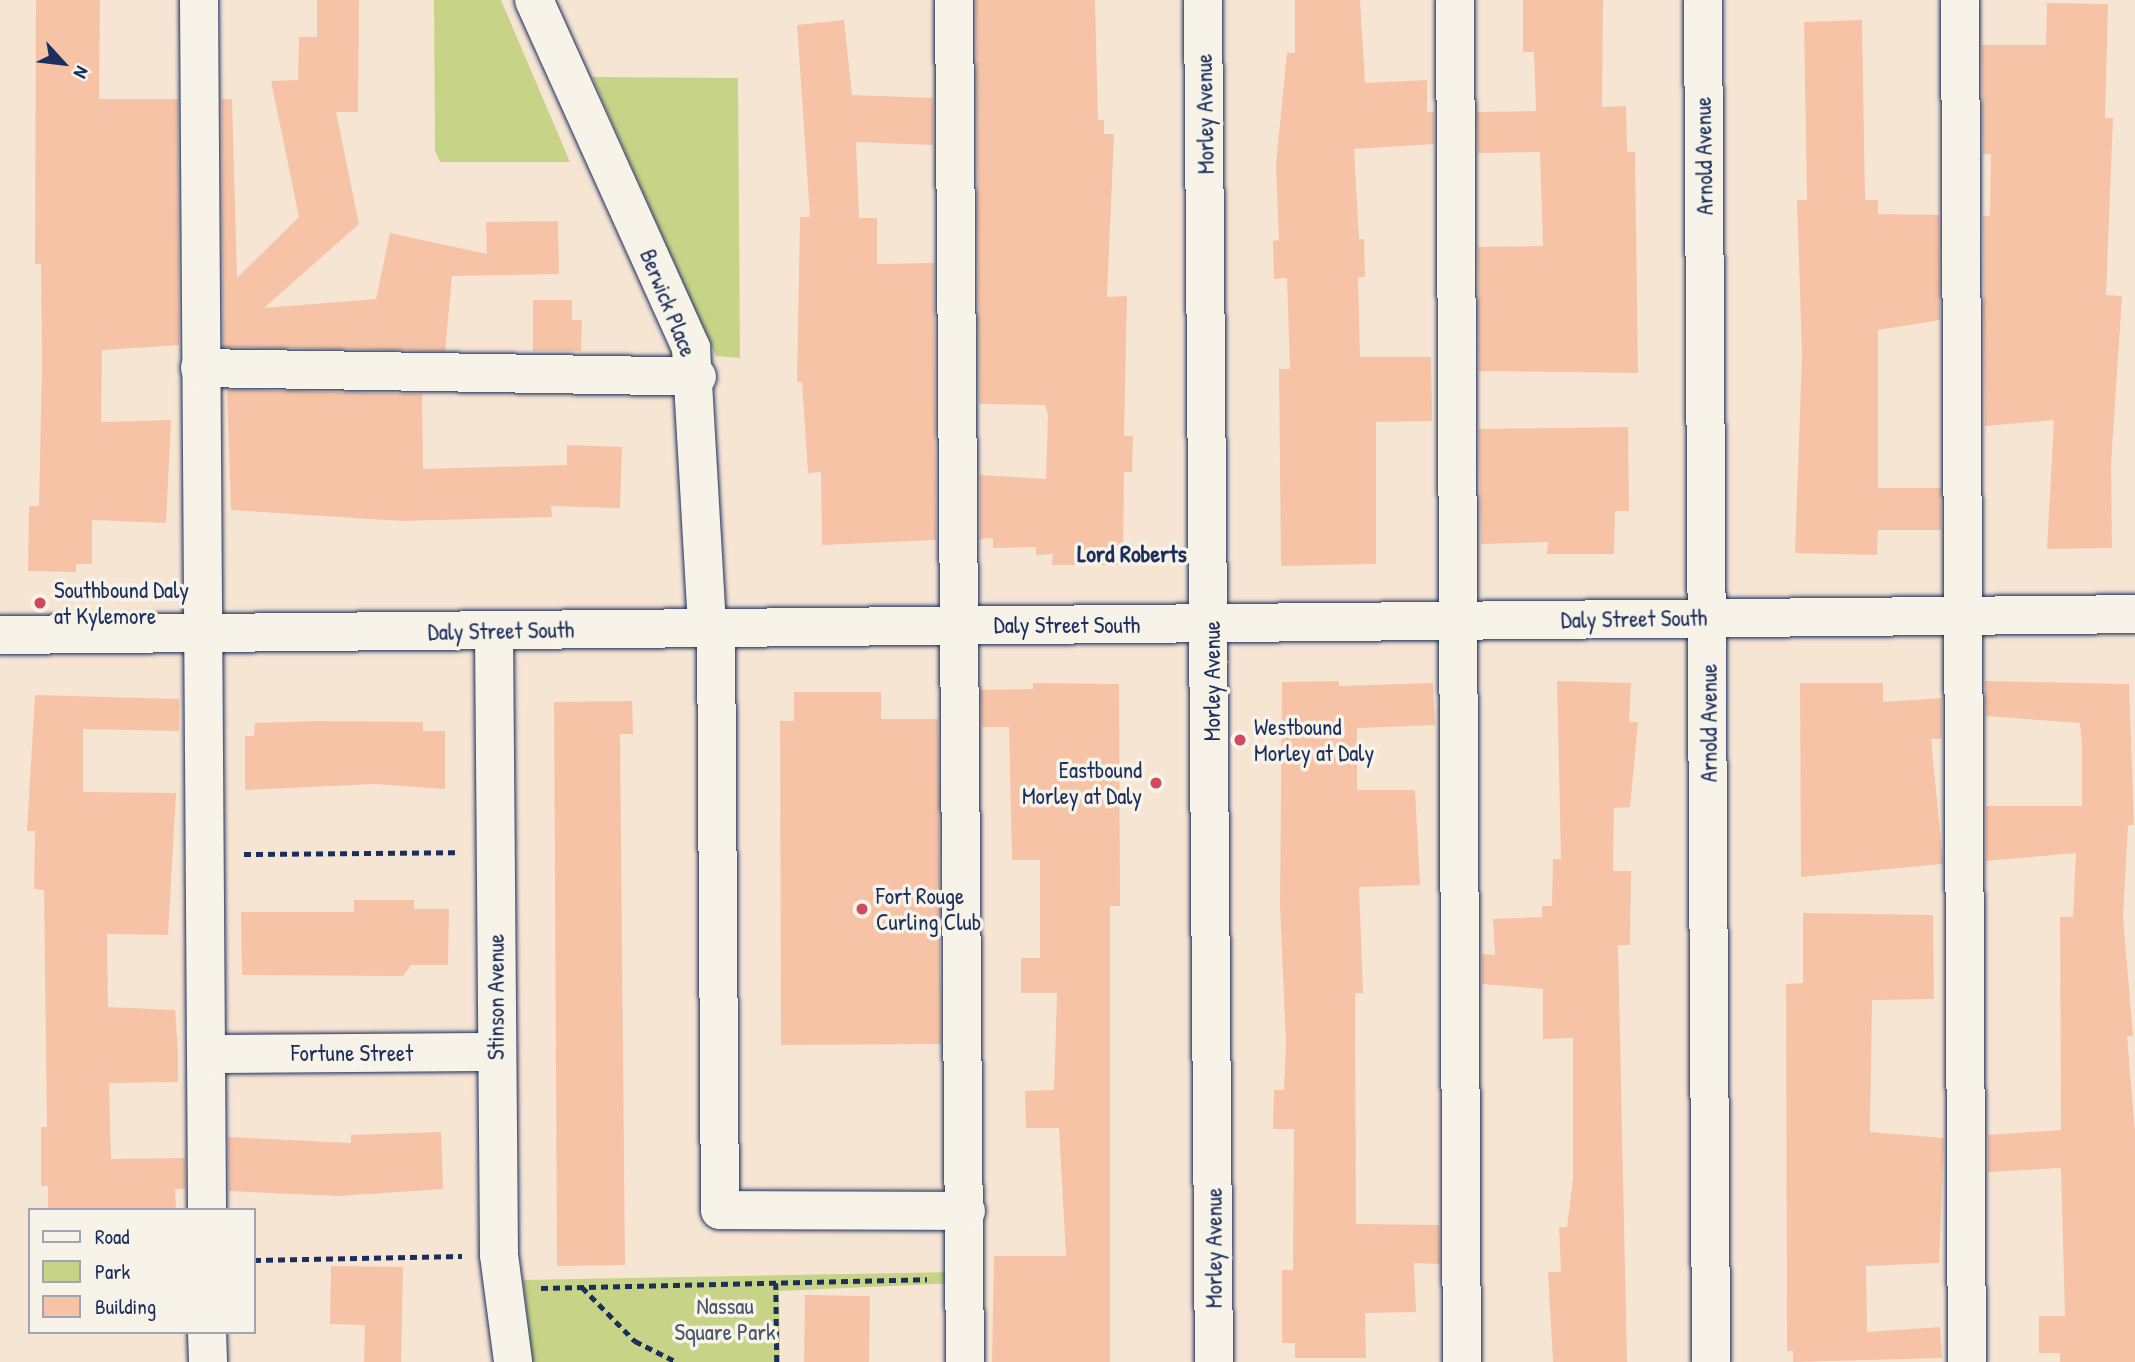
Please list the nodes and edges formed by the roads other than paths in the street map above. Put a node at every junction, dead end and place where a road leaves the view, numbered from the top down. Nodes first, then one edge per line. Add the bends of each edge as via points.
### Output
1 (199, 0) edge
2 (534, 0) edge
3 (954, 0) edge
4 (1203, 0) edge
5 (1455, 0) edge
6 (1703, 0) edge
7 (1960, 0) edge
8 (200, 368) junction
9 (697, 377) junction
10 (2135, 614) edge
11 (1963, 615) junction
12 (1709, 618) junction
13 (1212, 623) junction
14 (1457, 623) junction
15 (959, 625) junction
16 (711, 628) junction
17 (206, 632) junction
18 (495, 632) junction
19 (0, 635) edge
20 (496, 1052) junction
21 (207, 1054) junction
22 (207, 1208) edge
23 (966, 1211) junction
24 (208, 1334) edge
25 (208, 1362) edge
26 (513, 1362) edge
27 (965, 1362) edge
28 (1214, 1362) edge
29 (1462, 1362) edge
30 (1711, 1362) edge
31 (1967, 1362) edge

1 - 8 street
2 - 9 street, Berwick Place via 691,348
3 - 15 street
4 - 13 street, Morley Avenue
5 - 14 street
6 - 12 street, Arnold Avenue
7 - 11 street
8 - 9 street
8 - 17 street
9 - 16 street, Berwick Place
10 - 11 street, Daly Street South
11 - 12 street, Daly Street South
11 - 31 street
12 - 14 street, Daly Street South
12 - 30 street, Arnold Avenue
13 - 14 street, Daly Street South
13 - 15 street, Daly Street South
13 - 28 street, Morley Avenue
14 - 29 street
15 - 16 street, Daly Street South
15 - 23 street
16 - 18 street, Daly Street South
16 - 23 street, Berwick Place via 720,1210
17 - 18 street, Daly Street South
17 - 19 street, Daly Street South
17 - 21 street
18 - 20 street, Stinson Avenue
20 - 21 street, Fortune Street
20 - 26 street, Stinson Avenue via 499,1255
21 - 22 street
23 - 27 street
24 - 25 street

